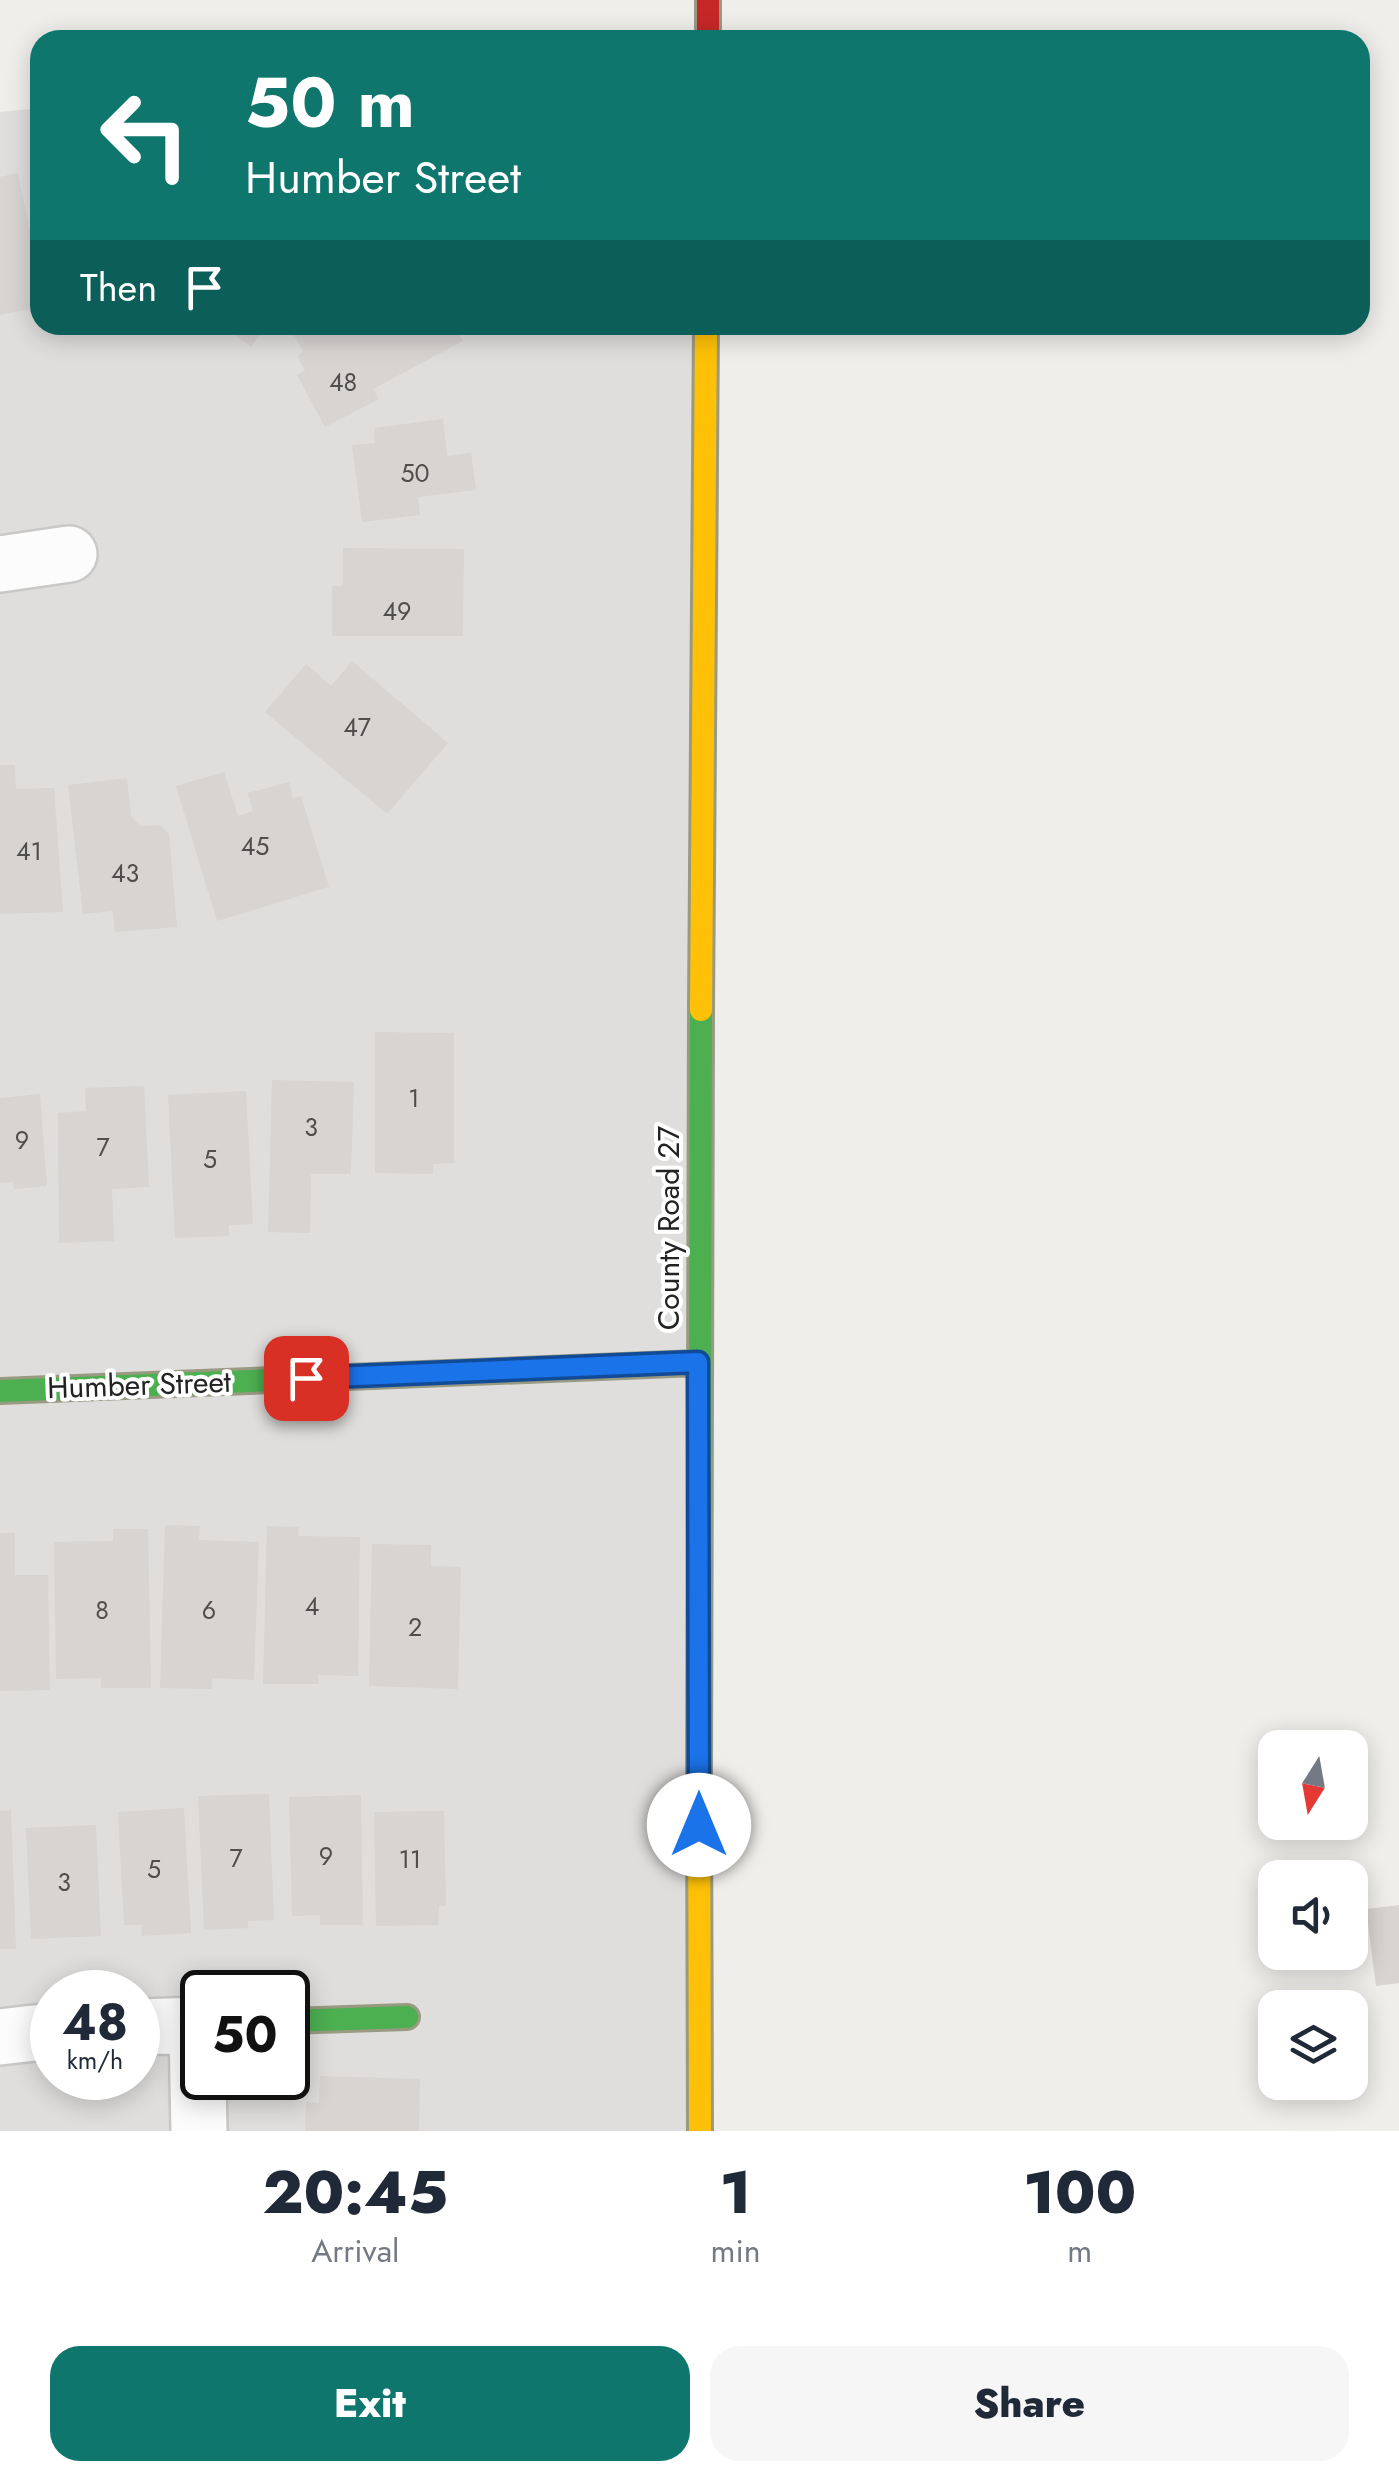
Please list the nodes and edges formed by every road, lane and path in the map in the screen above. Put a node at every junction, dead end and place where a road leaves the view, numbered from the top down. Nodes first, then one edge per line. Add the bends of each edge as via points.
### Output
1 (708, 0) edge
2 (708, 30) edge
3 (706, 335) edge
4 (69, 554) dead end
5 (0, 564) edge
6 (698, 1362) junction
7 (0, 1391) edge
8 (406, 2016) dead end
9 (310, 2020) edge
10 (30, 2033) edge
11 (0, 2037) edge
12 (199, 2100) edge
13 (199, 2131) edge
14 (700, 2131) edge

1 - 2 main road
3 - 6 main road, County Road 27
4 - 5 street
6 - 7 main road, Humber Street
6 - 14 main road, County Road 27
8 - 9 main road
10 - 11 street
12 - 13 street

